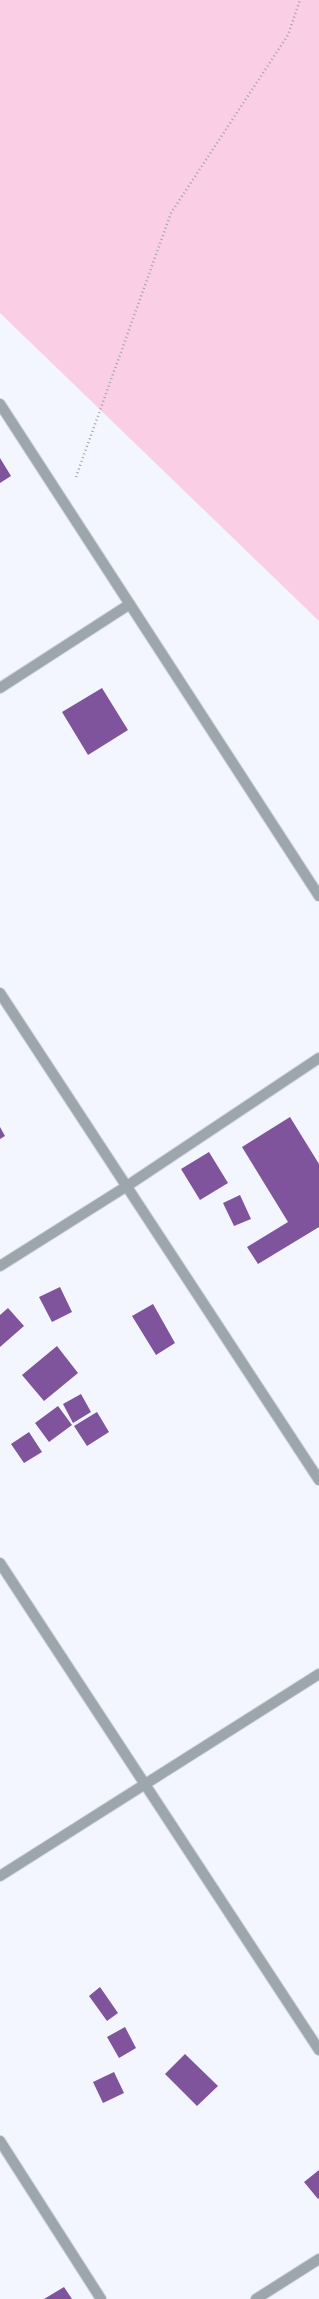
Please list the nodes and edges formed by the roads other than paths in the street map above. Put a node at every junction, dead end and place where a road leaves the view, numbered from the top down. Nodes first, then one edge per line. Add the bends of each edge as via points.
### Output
1 (0, 404) edge
2 (130, 604) junction
3 (0, 688) edge
4 (319, 896) edge
5 (0, 993) edge
6 (319, 1058) edge
7 (127, 1186) junction
8 (0, 1266) edge
9 (319, 1480) edge
10 (0, 1563) edge
11 (319, 1674) edge
12 (144, 1784) junction
13 (0, 1876) edge
14 (319, 2050) edge
15 (0, 2140) edge
16 (319, 2259) edge
17 (101, 2299) edge
18 (256, 2299) edge

1 - 2 street
2 - 3 street
2 - 4 street
5 - 7 street
6 - 7 street
7 - 8 street
7 - 9 street
10 - 12 street
11 - 12 street
12 - 13 street
12 - 14 street
15 - 17 street
16 - 18 street

